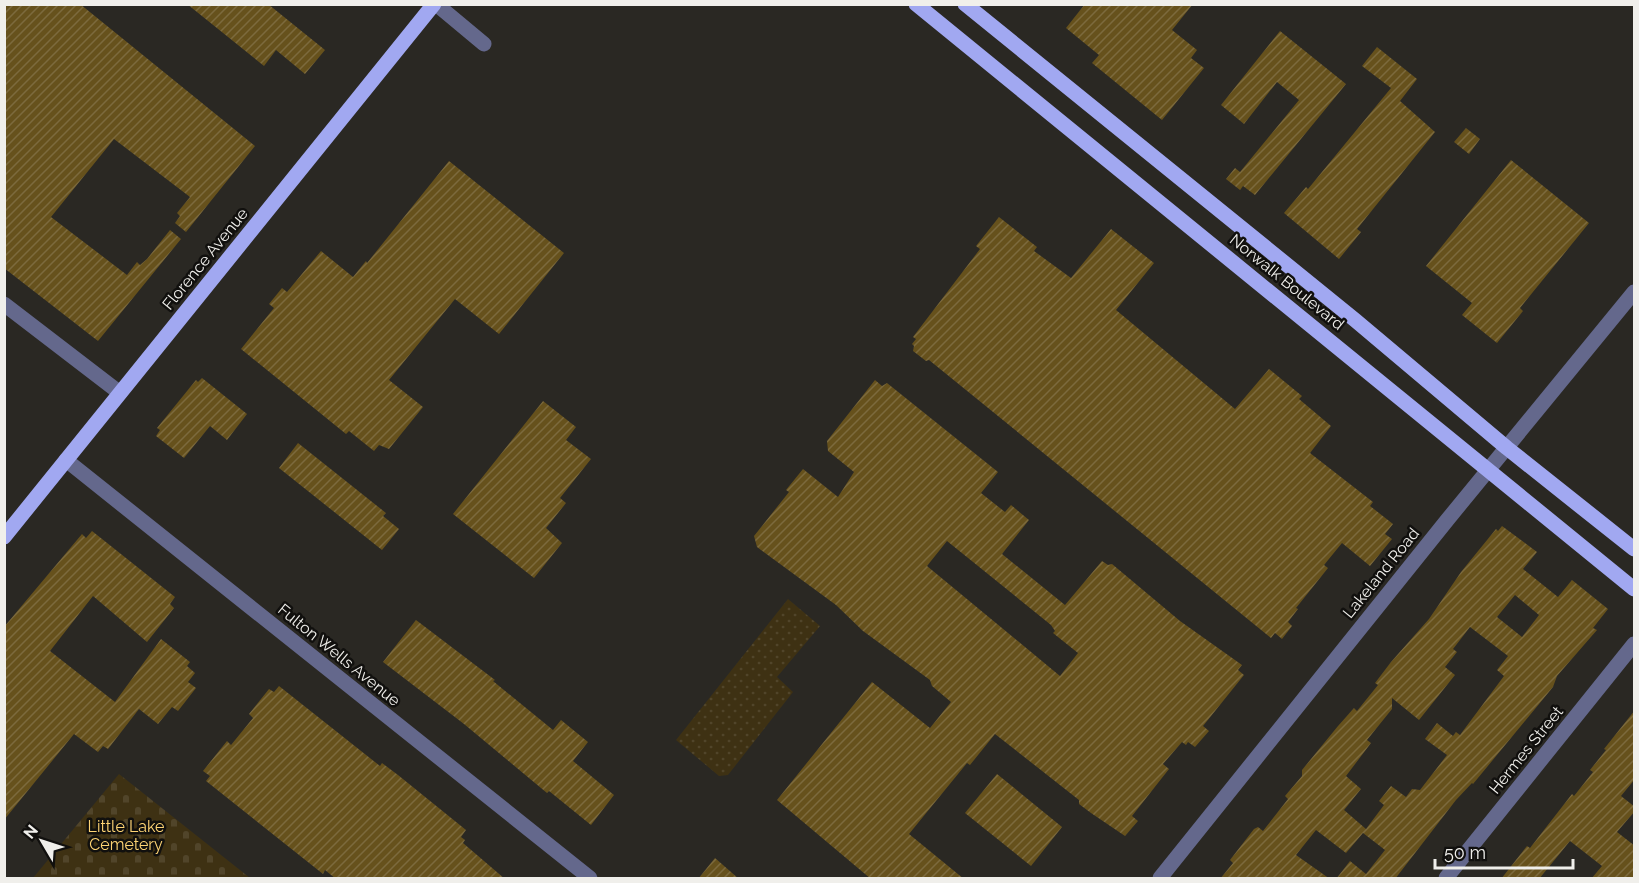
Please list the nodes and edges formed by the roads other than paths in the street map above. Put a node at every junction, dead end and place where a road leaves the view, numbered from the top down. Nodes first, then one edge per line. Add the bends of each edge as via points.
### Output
1 (435, 4) edge
2 (916, 4) edge
3 (965, 4) edge
4 (484, 44) dead end
5 (1635, 292) edge
6 (4, 304) edge
7 (120, 393) junction
8 (1507, 448) junction
9 (66, 460) junction
10 (1487, 471) junction
11 (4, 537) edge
12 (1635, 549) edge
13 (1635, 588) edge
14 (1635, 644) edge
15 (590, 879) edge
16 (1160, 879) edge
17 (1446, 879) edge

1 - 4 street
1 - 7 main road, Florence Avenue
2 - 10 main road, Norwalk Boulevard
3 - 8 main road, Norwalk Boulevard
5 - 8 street, Lakeland Road
6 - 7 street
7 - 9 main road, Florence Avenue
8 - 10 street, Lakeland Road
8 - 12 main road, Norwalk Boulevard
9 - 11 main road, Florence Avenue
9 - 15 street, Fulton Wells Avenue
10 - 13 main road, Norwalk Boulevard
10 - 16 street, Lakeland Road
14 - 17 street, Hermes Street

